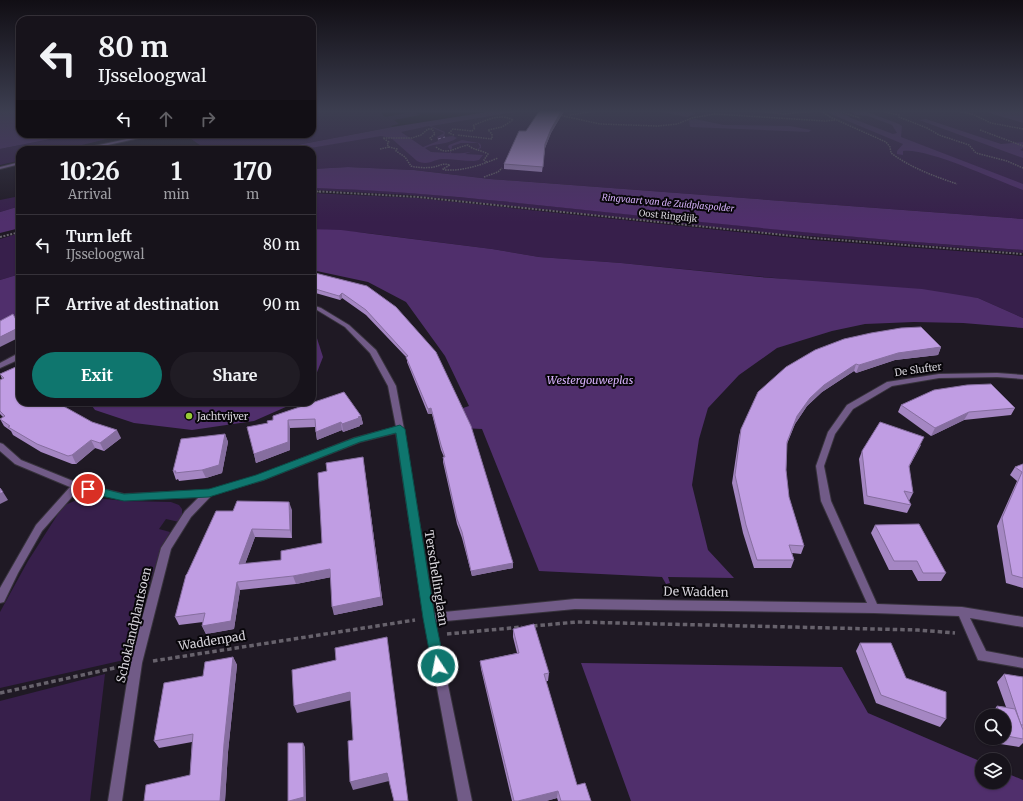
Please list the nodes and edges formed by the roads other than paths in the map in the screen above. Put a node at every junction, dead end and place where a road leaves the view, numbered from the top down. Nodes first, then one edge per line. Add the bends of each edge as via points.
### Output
1 (16, 164) edge
2 (0, 168) edge
3 (316, 308) edge
4 (16, 358) edge
5 (0, 366) edge
6 (1023, 377) edge
7 (400, 429) junction
8 (0, 446) edge
9 (76, 486) junction
10 (209, 493) junction
11 (0, 599) edge
12 (874, 608) junction
13 (962, 612) junction
14 (429, 618) junction
15 (1023, 622) edge
16 (1023, 663) edge
17 (115, 801) edge
18 (465, 801) edge

1 - 2 street
3 - 7 street, Terschellinglaan via 347,326 373,352 392,386
4 - 5 street
6 - 12 street, De Slufter via 939,376 890,384 850,407 831,434 820,466 826,501
7 - 10 street via 357,440 260,478
7 - 14 street, Terschellinglaan
8 - 9 street via 18,462
9 - 10 street via 124,497
9 - 11 street via 39,528
10 - 17 street, Schoklandplantsoen via 188,514 166,548 136,663
12 - 13 street, De Wadden
12 - 14 street, De Wadden via 575,604
13 - 15 street, De Wadden
13 - 16 street via 982,656
14 - 18 street, Terschellinglaan

